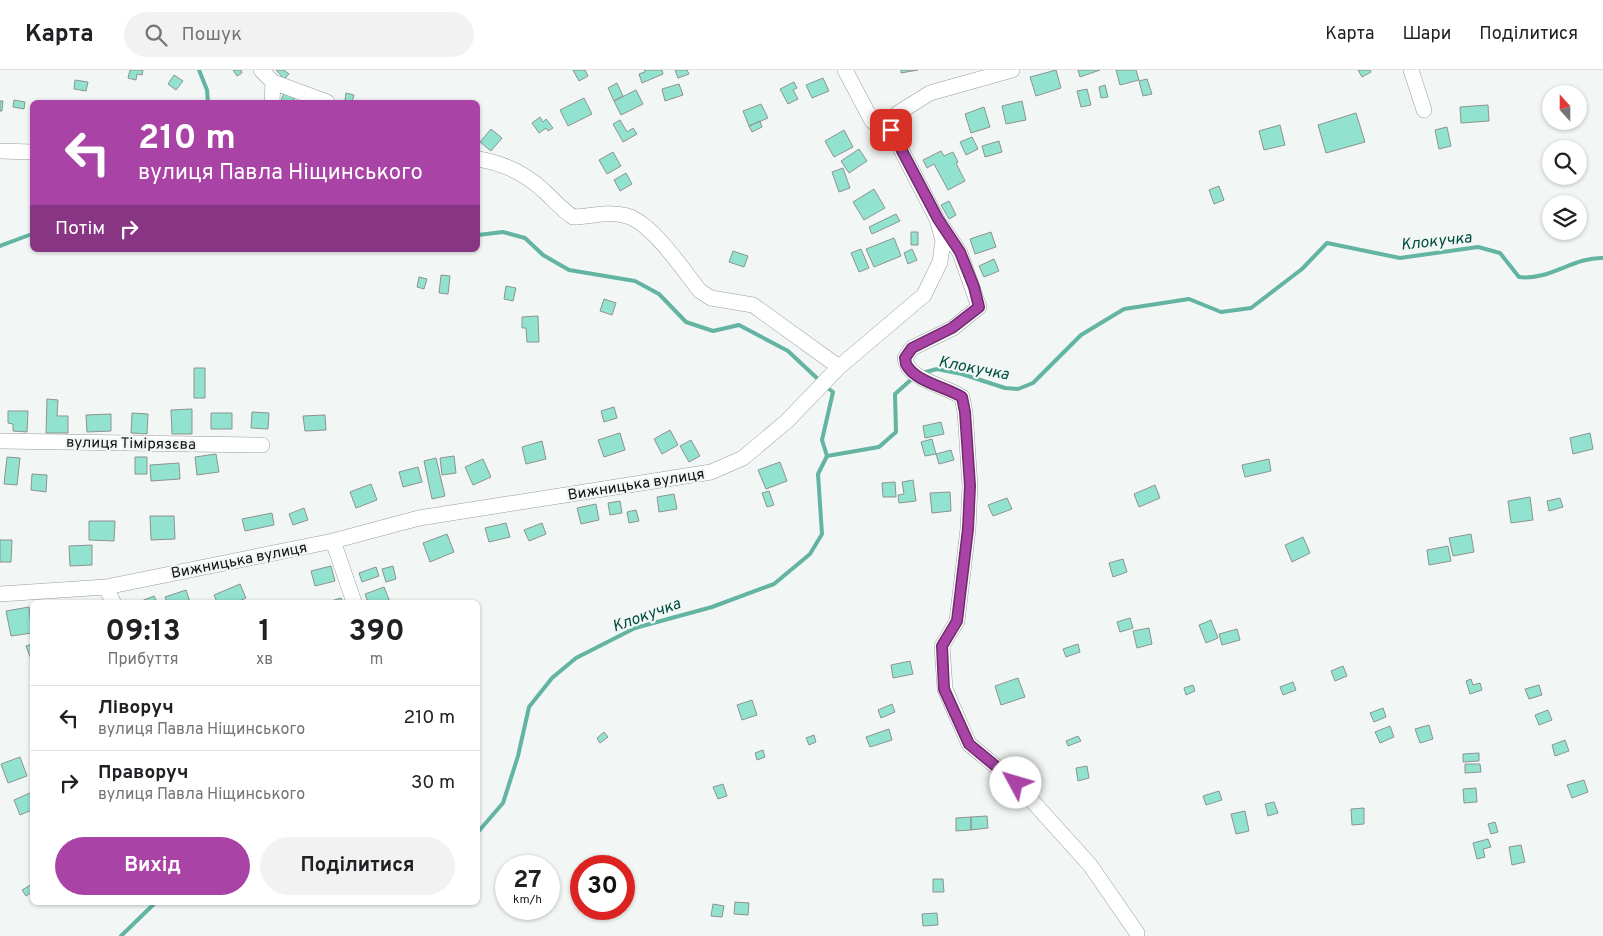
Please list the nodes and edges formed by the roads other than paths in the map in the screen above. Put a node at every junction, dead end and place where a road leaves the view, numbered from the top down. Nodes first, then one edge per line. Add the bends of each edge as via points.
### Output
1 (261, 70) edge
2 (845, 70) edge
3 (1012, 70) edge
4 (1411, 70) edge
5 (273, 82) junction
6 (272, 100) edge
7 (322, 100) edge
8 (1424, 110) dead end
9 (891, 130) junction
10 (0, 152) edge
11 (30, 152) edge
12 (480, 159) edge
13 (938, 219) junction
14 (835, 371) junction
15 (0, 442) edge
16 (262, 445) dead end
17 (333, 542) junction
18 (106, 587) junction
19 (0, 594) edge
20 (112, 600) edge
21 (353, 600) edge
22 (1137, 933) dead end

1 - 5 street
2 - 9 street via 872,122
3 - 9 street via 930,93 898,113
4 - 8 street
5 - 6 street
5 - 7 street
9 - 13 street, Вижницька вулиця
10 - 11 street
12 - 14 street via 499,162 526,177 573,217 599,213 625,215 644,225 700,291 711,298 753,305
13 - 14 street, Вижницька вулиця via 942,240 940,262 924,295
13 - 22 street via 960,252 979,307 952,328 912,348 905,358 908,369 920,380 936,383 962,397 965,412 970,486 968,529 957,621 942,646 944,689 969,744 1016,783 1090,865
14 - 17 street, Вижницька вулиця via 787,421 743,458 711,472 419,518
15 - 16 street, вулиця Тімірязєва
17 - 18 street, Вижницька вулиця
17 - 21 street
18 - 19 street, Вижницька вулиця
18 - 20 street

